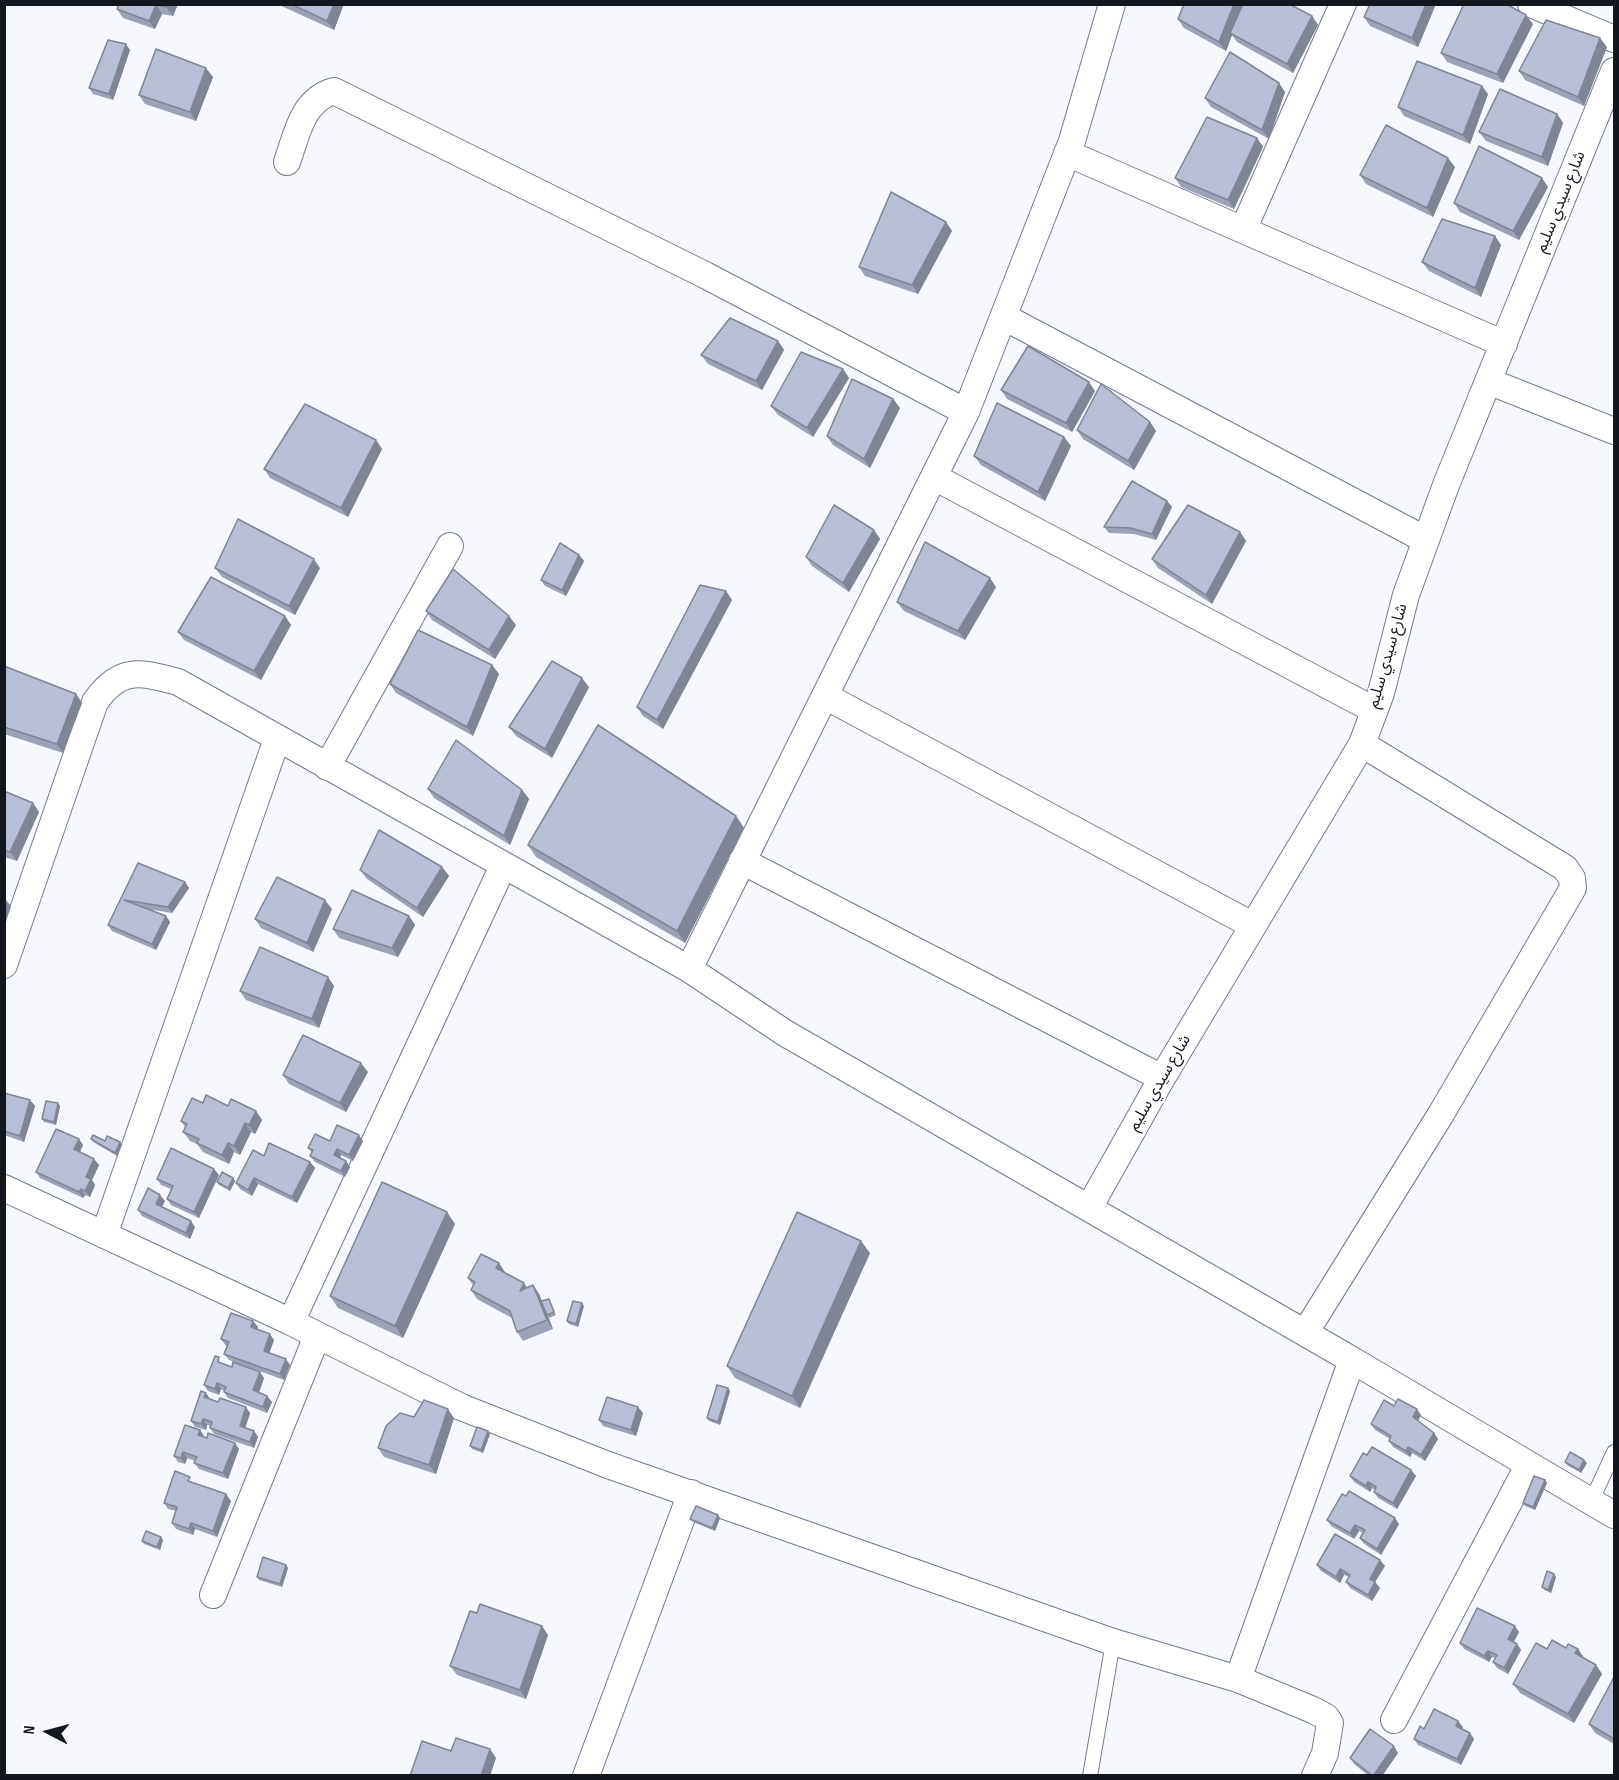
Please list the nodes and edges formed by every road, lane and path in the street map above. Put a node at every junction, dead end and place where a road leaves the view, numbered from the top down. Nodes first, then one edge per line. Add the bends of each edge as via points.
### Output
1 (1112, 4) edge
2 (1343, 4) edge
3 (1531, 4) edge
4 (1614, 39) edge
5 (1614, 71) edge
6 (1068, 153) junction
7 (287, 162) dead end
8 (1243, 230) junction
9 (1004, 316) junction
10 (1504, 344) junction
11 (1488, 381) junction
12 (966, 412) junction
13 (1614, 431) edge
14 (934, 477) junction
15 (1426, 540) junction
16 (450, 546) dead end
17 (825, 696) junction
18 (1374, 710) junction
19 (277, 739) junction
20 (1362, 744) junction
21 (327, 767) junction
22 (742, 861) junction
23 (503, 866) junction
24 (1252, 925) junction
25 (4, 965) edge
26 (689, 969) junction
27 (1162, 1078) junction
28 (4, 1188) edge
29 (1090, 1206) junction
30 (104, 1235) junction
31 (291, 1322) junction
32 (1305, 1333) junction
33 (317, 1336) junction
34 (1352, 1360) junction
35 (1614, 1452) edge
36 (1528, 1466) junction
37 (691, 1494) junction
38 (1591, 1502) junction
39 (1614, 1515) edge
40 (213, 1595) dead end
41 (1113, 1642) junction
42 (1238, 1679) junction
43 (1394, 1720) dead end
44 (586, 1776) edge
45 (1090, 1776) edge
46 (1315, 1776) edge

1 - 6 street
2 - 8 street
3 - 4 street
5 - 10 street, شارع سيدي سليم
6 - 8 street
6 - 9 street
7 - 12 street via 308,107 320,95 334,91 705,275
8 - 10 street
9 - 12 street
9 - 15 street
10 - 11 street, شارع سيدي سليم
11 - 13 street
11 - 15 street, شارع سيدي سليم
12 - 14 street
14 - 17 street
14 - 18 street
15 - 18 street, شارع سيدي سليم via 1406,595
16 - 21 street
17 - 22 street
17 - 24 street
18 - 20 street, شارع سيدي سليم
19 - 21 street
19 - 25 street via 178,682 148,674 108,683 95,702
19 - 30 street
20 - 24 street, شارع سيدي سليم
20 - 32 street via 1565,868 1574,888 1441,1114
21 - 23 street
22 - 26 street
22 - 27 street
23 - 26 street
23 - 31 street
24 - 27 street, شارع سيدي سليم
26 - 29 street via 785,1033
27 - 29 street, شارع سيدي سليم
28 - 30 street
29 - 32 street
30 - 31 street
31 - 33 street
32 - 34 street
33 - 37 street via 461,1407
33 - 40 street
34 - 36 street
34 - 42 street
35 - 38 lane
36 - 38 street
36 - 43 street
37 - 41 street
37 - 44 street
38 - 39 street
41 - 42 street
41 - 45 lane
42 - 46 street via 1326,1717 1330,1733

